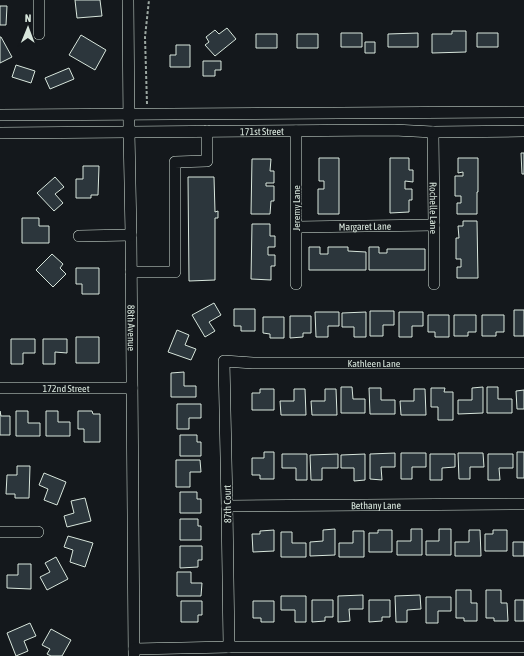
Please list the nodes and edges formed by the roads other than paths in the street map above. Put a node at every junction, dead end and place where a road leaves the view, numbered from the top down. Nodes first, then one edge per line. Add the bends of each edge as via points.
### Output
1 (39, 0) edge
2 (128, 0) edge
3 (40, 34) dead end
4 (524, 112) edge
5 (0, 114) edge
6 (129, 114) junction
7 (129, 131) junction
8 (207, 131) junction
9 (296, 131) junction
10 (524, 131) edge
11 (433, 132) junction
12 (0, 133) edge
13 (434, 225) junction
14 (296, 227) junction
15 (131, 235) junction
16 (79, 236) dead end
17 (132, 272) junction
18 (296, 284) dead end
19 (434, 284) dead end
20 (224, 361) joint
21 (524, 363) edge
22 (0, 388) edge
23 (132, 388) junction
24 (524, 504) edge
25 (227, 506) junction
26 (0, 532) edge
27 (38, 532) dead end
28 (229, 647) junction
29 (517, 650) edge
30 (134, 653) edge

1 - 3 street
2 - 6 street, 88th Avenue
4 - 6 street, 171st Street
5 - 6 street, 171st Street
6 - 7 street, 88th Avenue
7 - 8 street, 171st Street
7 - 12 street, 171st Street
7 - 15 street, 88th Avenue
8 - 9 street, 171st Street
8 - 17 street via 207,161 175,162 175,272
9 - 11 street, 171st Street
9 - 14 street, Jeremy Lane
10 - 11 street, 171st Street
11 - 13 street, Rochelle Lane
13 - 14 street, Margaret Lane
13 - 19 street, Rochelle Lane
14 - 18 street, Jeremy Lane
15 - 16 street
15 - 17 street, 88th Avenue
17 - 23 street, 88th Avenue
20 - 21 street, Kathleen Lane
20 - 25 street, 87th Court
22 - 23 street, 172nd Street
23 - 30 street, 88th Avenue
24 - 25 street, Bethany Lane
25 - 28 street, 87th Court
26 - 27 street
28 - 29 street
28 - 30 street

